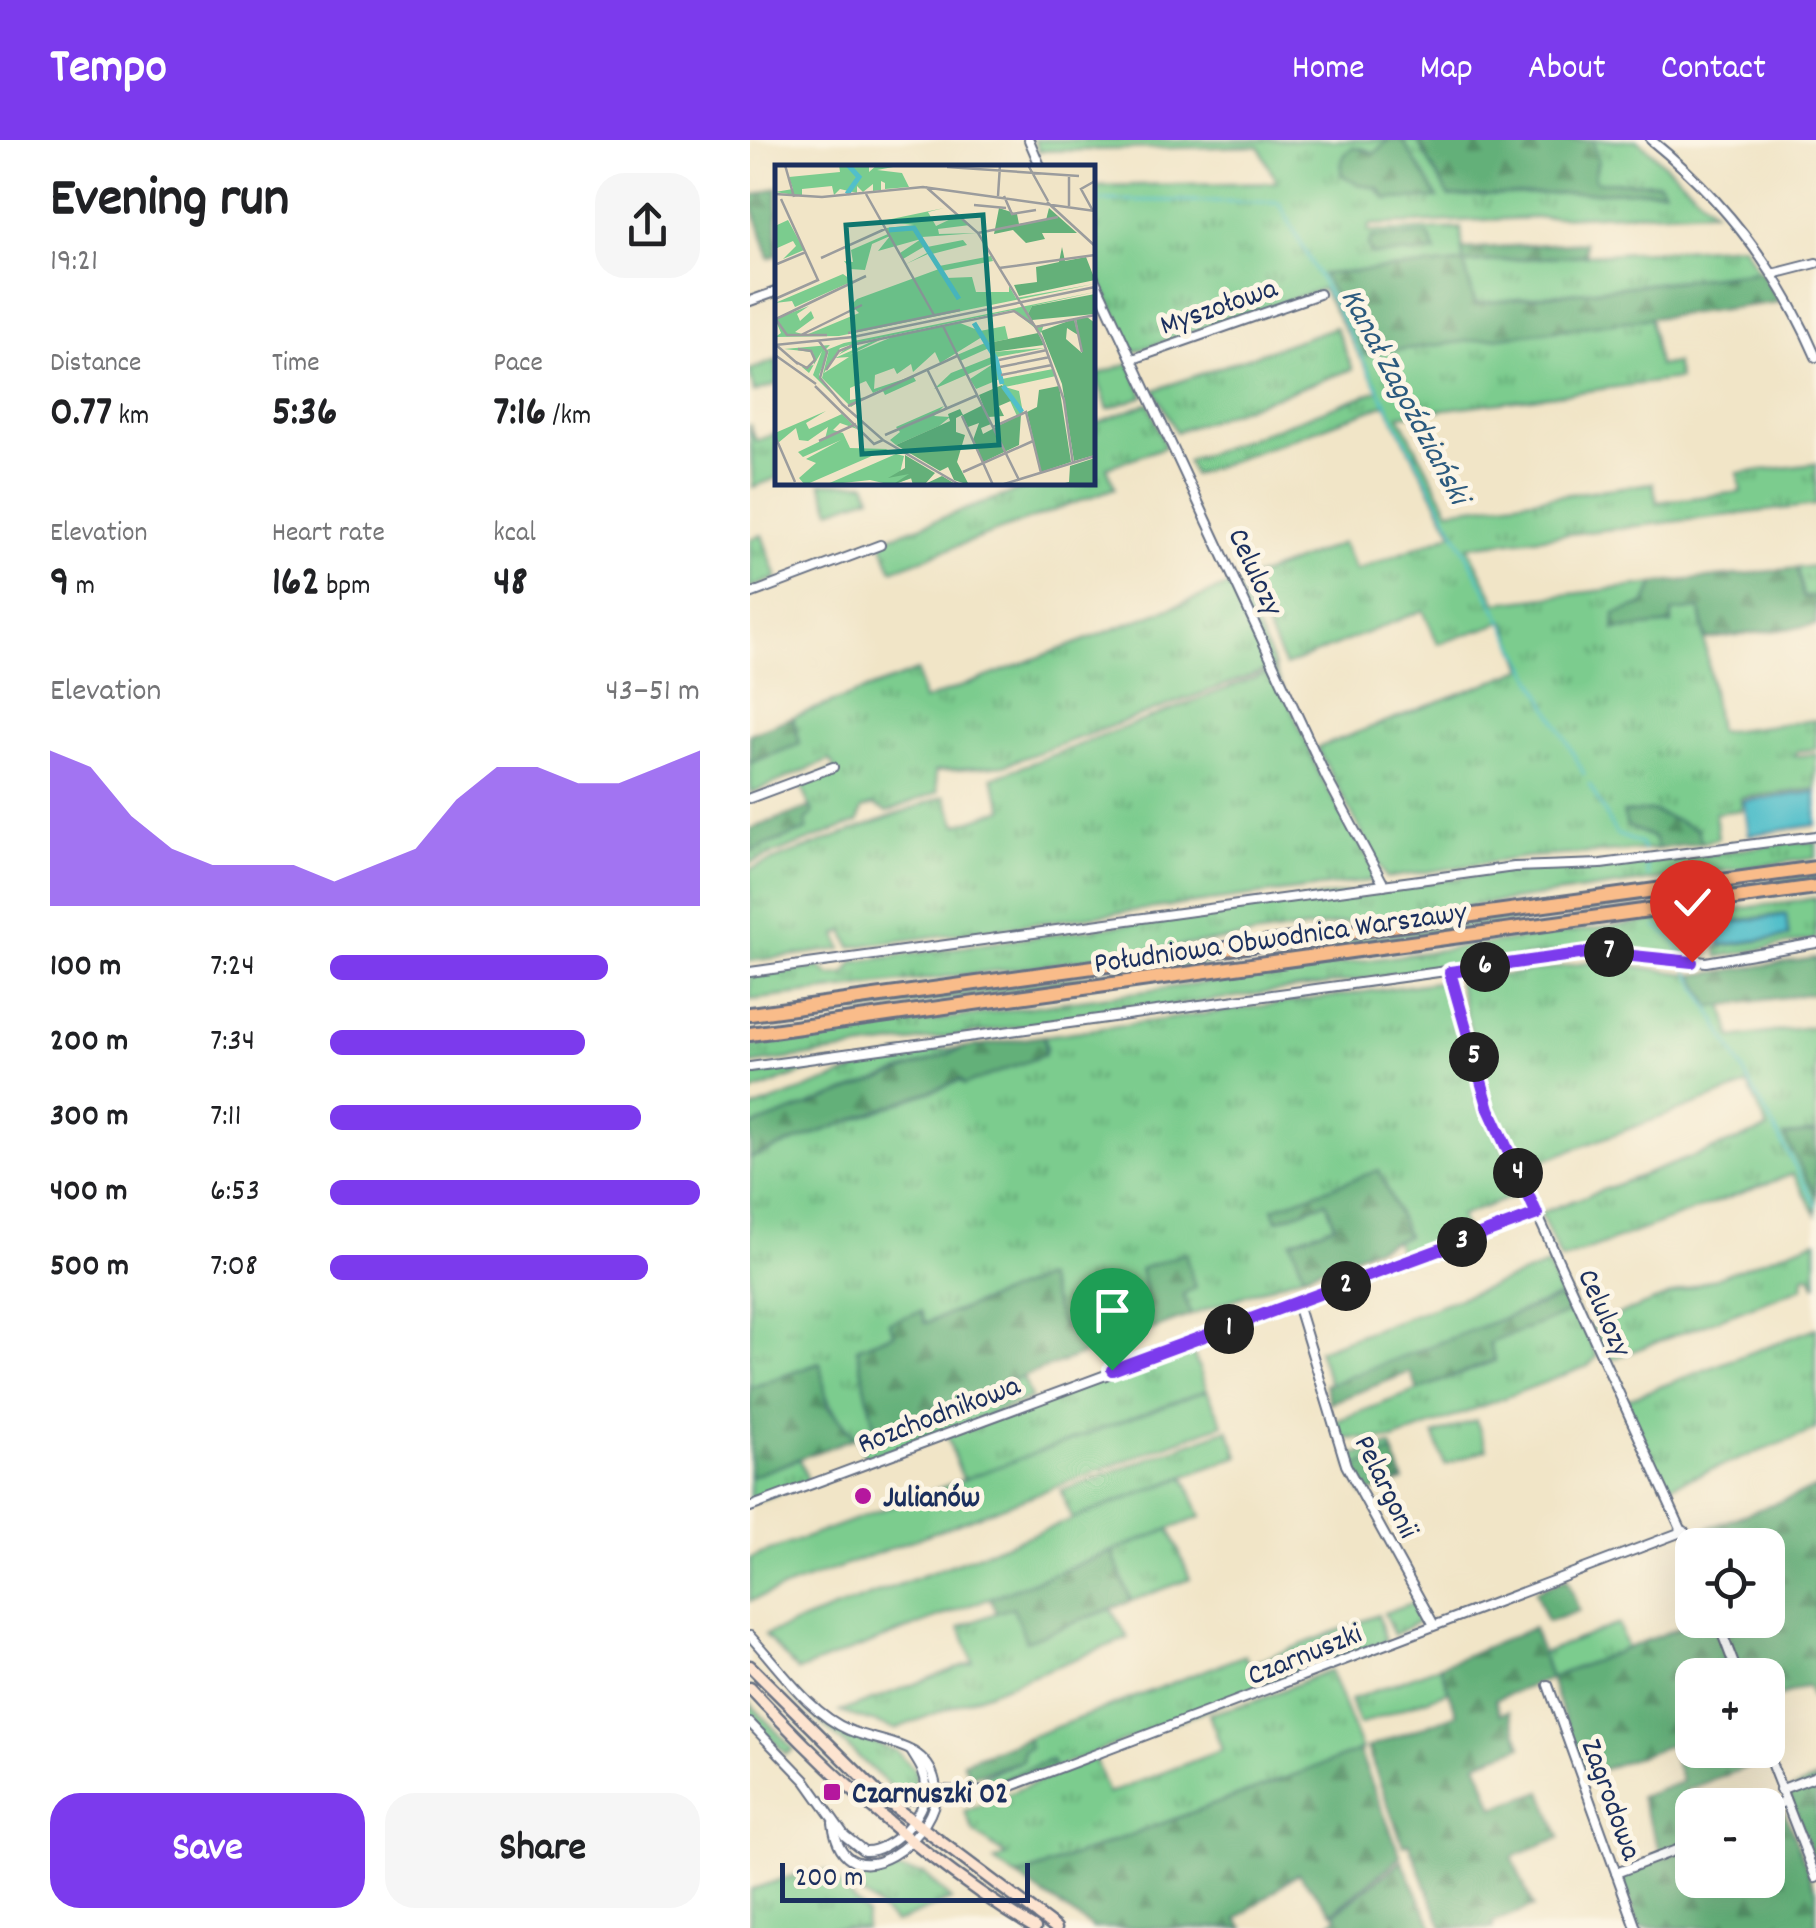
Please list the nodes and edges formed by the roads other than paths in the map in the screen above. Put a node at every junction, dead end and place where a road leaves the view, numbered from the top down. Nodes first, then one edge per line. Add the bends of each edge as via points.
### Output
1 (1028, 140) edge
2 (1651, 140) edge
3 (1040, 165) edge
4 (1816, 263) edge
5 (1774, 274) junction
6 (1095, 280) edge
7 (775, 292) edge
8 (1318, 294) dead end
9 (750, 300) edge
10 (1816, 357) edge
11 (1133, 358) junction
12 (880, 545) dead end
13 (750, 594) edge
14 (833, 767) dead end
15 (750, 798) edge
16 (1816, 836) edge
17 (1816, 868) edge
18 (1384, 885) junction
19 (1816, 887) edge
20 (1816, 943) edge
21 (750, 972) edge
22 (1450, 972) junction
23 (750, 1012) edge
24 (750, 1034) edge
25 (750, 1068) edge
26 (1537, 1214) junction
27 (1296, 1304) junction
28 (750, 1508) edge
29 (1683, 1528) edge
30 (1675, 1534) edge
31 (1434, 1625) junction
32 (750, 1636) edge
33 (750, 1666) edge
34 (1548, 1685) dead end
35 (750, 1688) edge
36 (750, 1723) edge
37 (911, 1751) junction
38 (1816, 1776) edge
39 (1785, 1788) edge
40 (936, 1790) junction
41 (924, 1798) junction
42 (884, 1800) junction
43 (1785, 1801) edge
44 (915, 1825) junction
45 (905, 1836) junction
46 (1675, 1850) edge
47 (1616, 1873) junction
48 (1816, 1878) edge
49 (1035, 1928) edge
50 (1056, 1928) edge
51 (1636, 1928) edge

1 - 3 street
2 - 5 street via 1712,196
4 - 5 street
5 - 10 street
6 - 11 street, Celulozy
7 - 9 street
8 - 11 street, Myszołowa
11 - 18 street, Celulozy via 1326,777
12 - 13 street
14 - 15 street
16 - 18 street
17 - 23 highway, Południowa Obwodnica Warszawy
18 - 21 street
19 - 24 highway, Południowa Obwodnica Warszawy
20 - 22 street via 1726,961 1594,952
22 - 25 street
22 - 26 street, Celulozy via 1489,1109
26 - 27 street, Rozchodnikowa
26 - 29 street, Celulozy
27 - 28 street, Rozchodnikowa
27 - 31 street, Pelargonii via 1346,1465
30 - 31 street, Czarnuszki
31 - 40 street, Czarnuszki via 992,1794
32 - 37 street via 836,1724
33 - 42 main road
34 - 47 street, Zagrodowa
35 - 45 main road
36 - 45 street via 806,1781 854,1846 870,1852
37 - 40 street via 927,1762
37 - 41 street via 925,1776
38 - 39 street
40 - 44 street via 931,1813
41 - 42 street
41 - 44 street
42 - 44 main road
43 - 48 street
44 - 45 street
44 - 50 main road
45 - 49 main road
46 - 47 street
47 - 51 street, Zagrodowa

